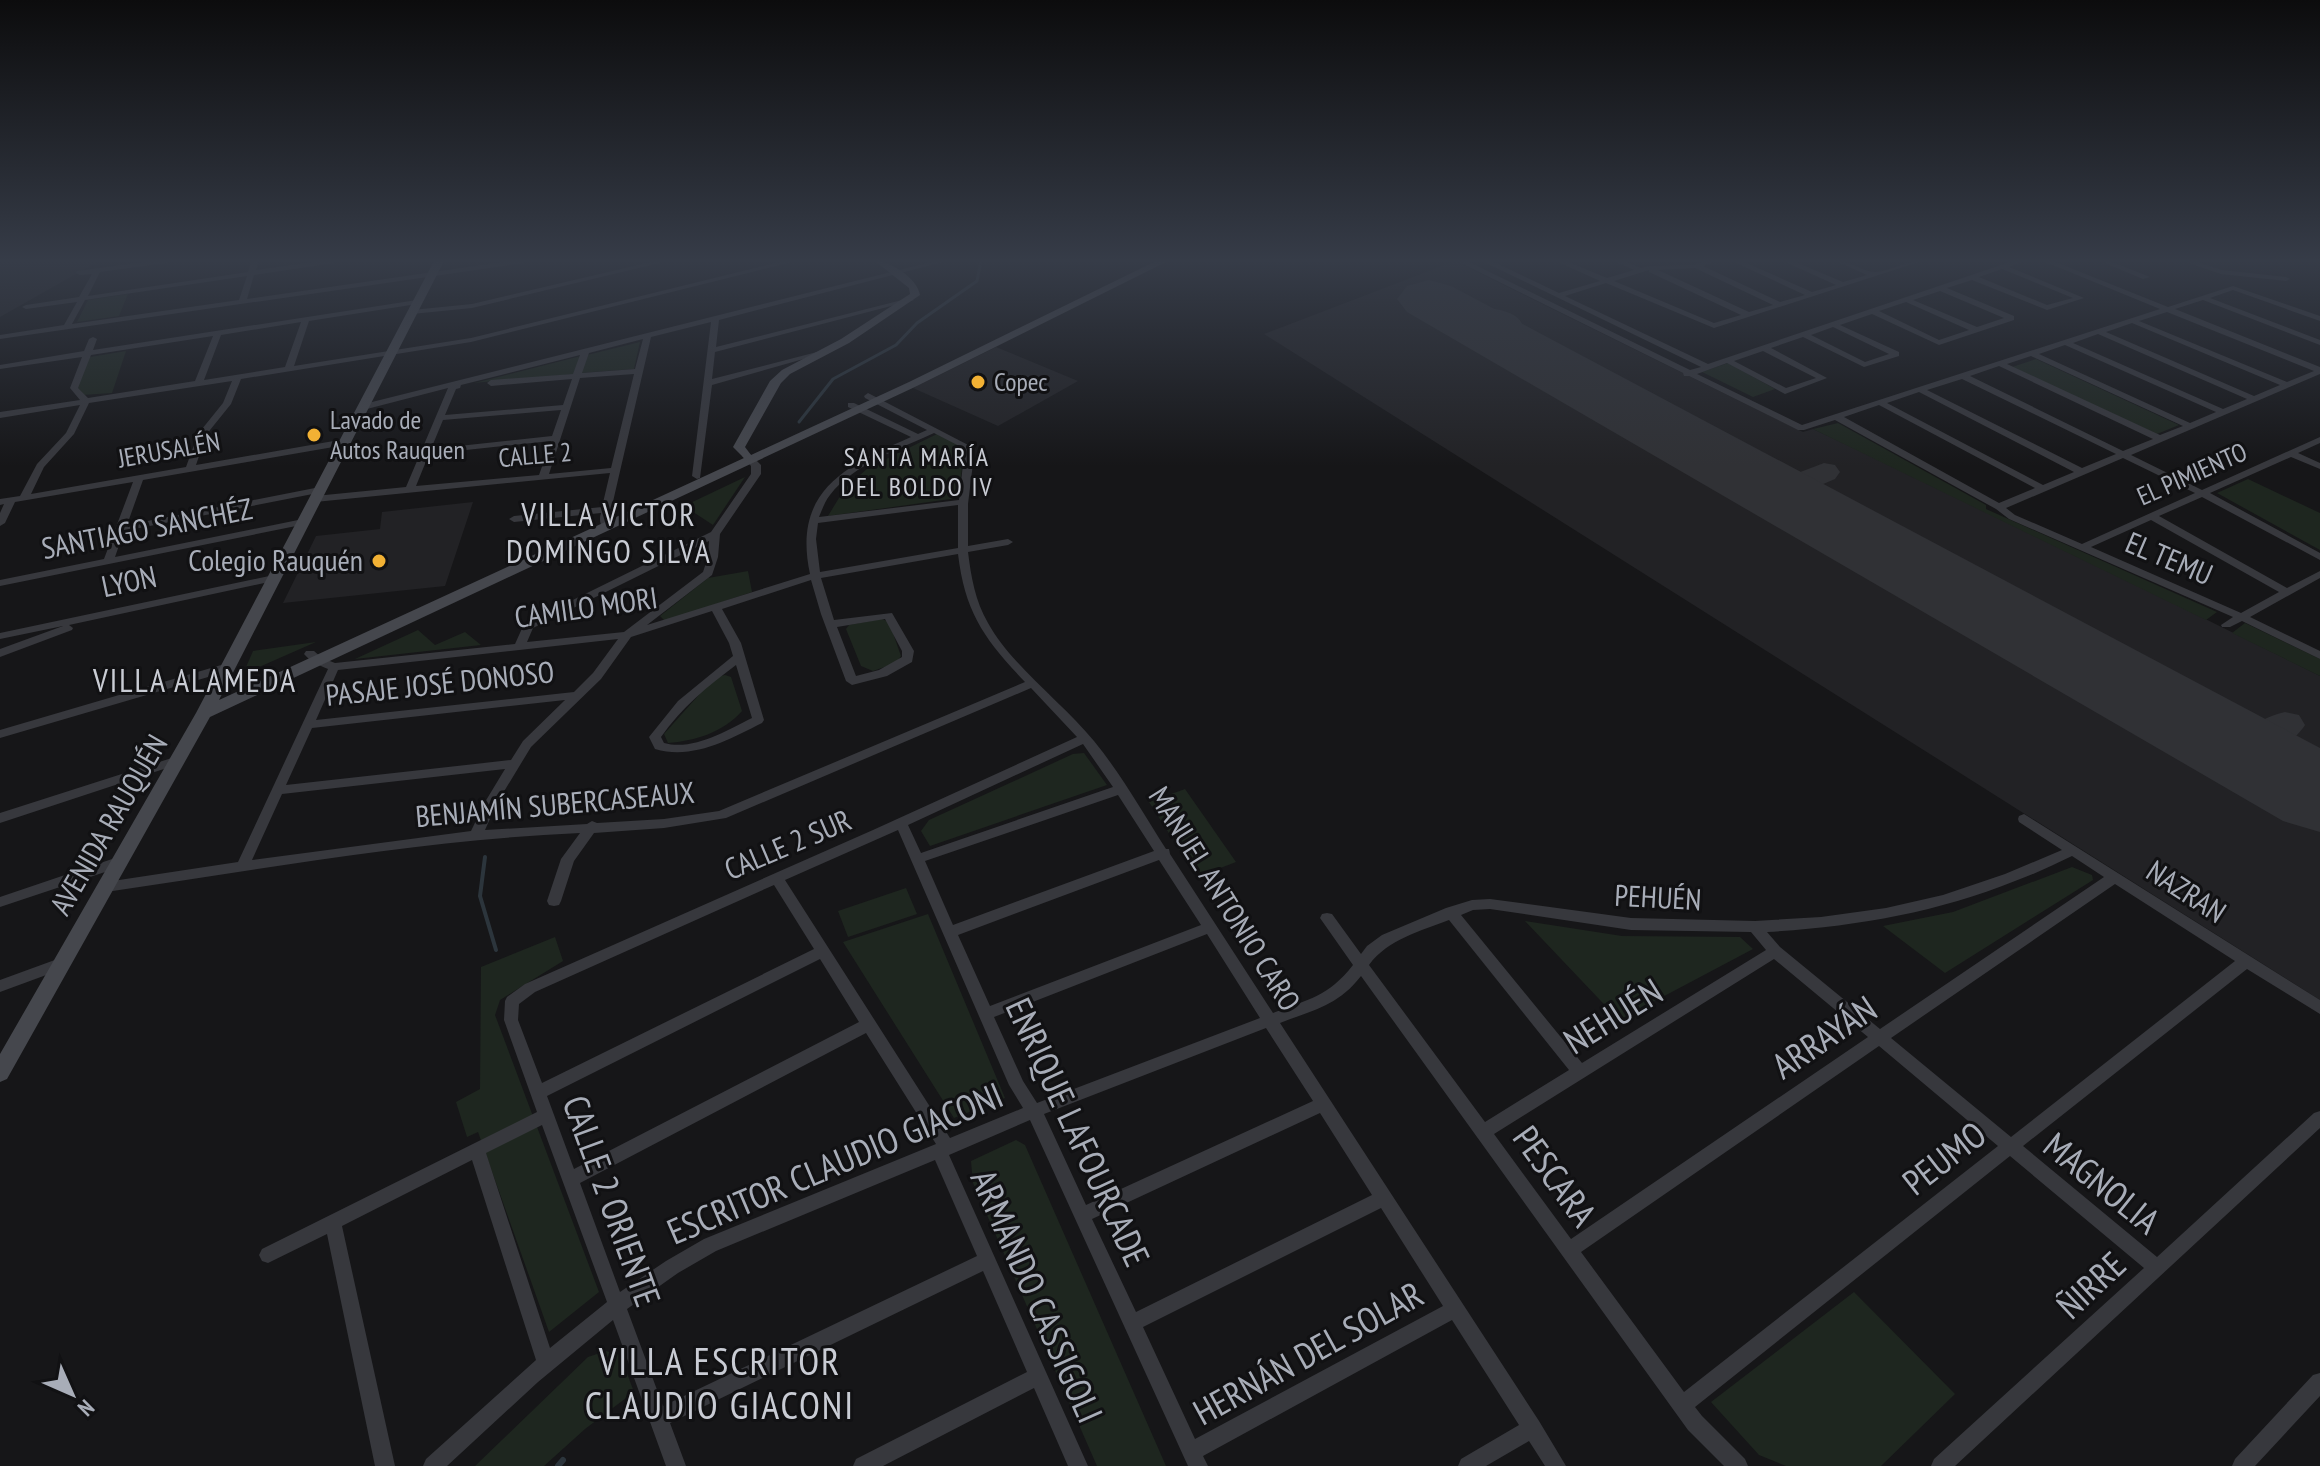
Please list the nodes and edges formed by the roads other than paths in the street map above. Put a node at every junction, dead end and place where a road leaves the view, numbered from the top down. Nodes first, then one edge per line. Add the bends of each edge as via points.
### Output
1 (51, 329) edge
2 (241, 329) edge
3 (302, 329) edge
4 (403, 329) edge
5 (514, 329) edge
6 (677, 329) edge
7 (714, 329) edge
8 (794, 329) edge
9 (863, 329) edge
10 (1010, 329) edge
11 (1019, 329) edge
12 (1598, 329) edge
13 (1630, 329) edge
14 (1817, 329) edge
15 (1844, 329) edge
16 (1911, 329) edge
17 (2107, 329) edge
18 (2153, 329) edge
19 (2220, 329) edge
20 (2285, 329) edge
21 (1976, 330) edge
22 (2099, 332) junction
23 (218, 333) junction
24 (1803, 334) junction
25 (0, 337) edge
26 (647, 337) junction
27 (93, 339) dead end
28 (2067, 343) junction
29 (2320, 343) edge
30 (1764, 348) junction
31 (392, 351) junction
32 (711, 351) junction
33 (585, 352) junction
34 (87, 353) junction
35 (817, 354) junction
36 (2033, 354) junction
37 (1727, 360) junction
38 (2001, 364) junction
39 (0, 367) edge
40 (1708, 367) junction
41 (289, 368) junction
42 (2320, 370) edge
43 (639, 371) junction
44 (1687, 374) junction
45 (576, 375) junction
46 (238, 376) junction
47 (1963, 376) junction
48 (199, 382) junction
49 (708, 383) junction
50 (2287, 385) junction
51 (453, 386) junction
52 (1921, 390) junction
53 (2255, 399) junction
54 (86, 401) junction
55 (864, 403) junction
56 (1881, 403) junction
57 (363, 407) junction
58 (565, 407) junction
59 (2223, 412) junction
60 (0, 415) edge
61 (1837, 417) junction
62 (440, 418) junction
63 (2190, 426) junction
64 (934, 430) junction
65 (918, 437) junction
66 (555, 438) junction
67 (2161, 439) junction
68 (2320, 440) edge
69 (345, 442) junction
70 (426, 452) junction
71 (2290, 453) junction
72 (2123, 455) junction
73 (748, 457) junction
74 (2320, 466) edge
75 (190, 469) junction
76 (616, 470) junction
77 (2082, 472) junction
78 (697, 476) junction
79 (543, 477) junction
80 (139, 478) junction
81 (410, 489) junction
82 (2043, 489) junction
83 (2202, 493) junction
84 (317, 494) junction
85 (24, 498) junction
86 (5, 501) edge
87 (962, 502) junction
88 (1999, 507) junction
89 (2151, 516) junction
90 (606, 518) junction
91 (514, 519) dead end
92 (814, 521) junction
93 (303, 522) junction
94 (0, 523) edge
95 (119, 529) junction
96 (715, 534) junction
97 (1008, 542) dead end
98 (2081, 548) junction
99 (962, 550) junction
100 (2320, 557) edge
101 (108, 561) junction
102 (2320, 574) edge
103 (813, 576) junction
104 (274, 578) junction
105 (0, 583) edge
106 (2287, 592) junction
107 (716, 608) junction
108 (2242, 617) junction
109 (89, 618) junction
110 (832, 624) junction
111 (2226, 625) dead end
112 (627, 635) junction
113 (0, 636) edge
114 (520, 645) junction
115 (0, 653) edge
116 (2320, 655) edge
117 (314, 657) junction
118 (738, 658) junction
119 (228, 667) junction
120 (334, 667) junction
121 (1033, 683) junction
122 (578, 695) junction
123 (208, 706) junction
124 (307, 725) junction
125 (0, 734) edge
126 (1085, 738) junction
127 (178, 760) junction
128 (514, 764) junction
129 (1121, 789) junction
130 (278, 790) junction
131 (0, 818) edge
132 (2024, 819) dead end
133 (902, 825) junction
134 (592, 826) junction
135 (476, 835) junction
136 (2071, 851) junction
137 (1164, 853) junction
138 (917, 859) junction
139 (121, 861) junction
140 (243, 866) junction
141 (776, 877) junction
142 (2114, 877) junction
143 (106, 887) junction
144 (554, 901) dead end
145 (0, 902) edge
146 (1451, 912) junction
147 (1327, 918) dead end
148 (1211, 927) junction
149 (1755, 927) junction
150 (949, 932) junction
151 (822, 951) junction
152 (1775, 951) junction
153 (2246, 961) junction
154 (63, 963) junction
155 (1361, 966) junction
156 (0, 986) edge
157 (512, 1001) joint
158 (2320, 1008) edge
159 (986, 1014) junction
160 (1268, 1020) junction
161 (869, 1024) junction
162 (1879, 1039) junction
163 (1, 1072) edge
164 (1580, 1072) junction
165 (538, 1093) junction
166 (1322, 1104) junction
167 (1034, 1111) junction
168 (546, 1115) junction
169 (2320, 1118) edge
170 (1483, 1132) junction
171 (2009, 1148) junction
172 (477, 1149) junction
173 (943, 1149) junction
174 (570, 1180) junction
175 (1383, 1198) junction
176 (1082, 1215) junction
177 (333, 1222) junction
178 (1569, 1250) junction
179 (268, 1255) dead end
180 (987, 1260) junction
181 (2157, 1268) junction
182 (616, 1306) junction
183 (1455, 1309) junction
184 (1132, 1323) junction
185 (546, 1364) junction
186 (1038, 1376) junction
187 (2320, 1382) edge
188 (1682, 1405) junction
189 (659, 1418) junction
190 (1532, 1428) junction
191 (1195, 1459) edge
192 (385, 1466) edge
193 (433, 1466) edge
194 (676, 1466) edge
195 (863, 1466) edge
196 (1078, 1466) edge
197 (1468, 1466) edge
198 (1556, 1466) edge
199 (1738, 1466) edge
200 (1941, 1466) edge
201 (2242, 1466) edge

1 - 25 street
2 - 23 street
3 - 41 street
4 - 31 main road, AVENIDA RAUQUÉN
5 - 31 street
6 - 26 street
7 - 32 street
8 - 32 street
9 - 35 main road
10 - 55 main road
11 - 55 main road
12 - 44 street
13 - 40 street
14 - 24 street
15 - 24 street via 1896,354 1864,365
16 - 21 street via 1939,343
17 - 22 street
18 - 50 street
19 - 42 street
20 - 29 street
22 - 28 street
22 - 53 street
23 - 34 street
23 - 48 street
24 - 30 street
26 - 33 street
26 - 43 street
27 - 34 street
28 - 36 street
28 - 59 street
30 - 37 street
30 - 37 street via 1823,378 1785,391
31 - 41 street
31 - 57 main road, AVENIDA RAUQUÉN
32 - 49 street
33 - 45 street
33 - 51 street
34 - 39 street
34 - 54 street via 74,388
35 - 49 street
35 - 73 main road via 776,381 739,447
36 - 38 street
36 - 63 street
37 - 40 street
38 - 47 street
38 - 67 street
40 - 44 street
41 - 46 street
42 - 50 street
43 - 45 street
43 - 76 street
44 - 61 street via 1801,428
45 - 51 street
45 - 58 street
46 - 48 street
46 - 75 street via 224,408 202,434
47 - 52 street
47 - 72 street
48 - 54 street
49 - 78 street
50 - 53 street
51 - 57 street
51 - 62 street
52 - 56 street
52 - 77 street
53 - 59 street
54 - 60 street
54 - 85 street via 70,434 40,466
55 - 64 street, MANUEL ANTONIO CARO
55 - 65 street
55 - 73 main road
56 - 61 street
56 - 82 street
57 - 69 main road, AVENIDA RAUQUÉN
58 - 62 street
58 - 66 street
59 - 63 street
61 - 88 street, EL TEMU
62 - 70 street
63 - 67 street
64 - 65 street
64 - 87 street, MANUEL ANTONIO CARO via 969,451
65 - 92 street via 849,474 822,498
66 - 70 street
66 - 79 street
67 - 72 street
68 - 71 street, EL PIMIENTO
69 - 75 street, JERUSALÉN
69 - 84 main road, AVENIDA RAUQUÉN
70 - 81 street
71 - 74 street
71 - 83 street, EL PIMIENTO
72 - 77 street
72 - 83 street
73 - 78 main road
73 - 90 main road
73 - 96 street via 756,474
75 - 80 street, JERUSALÉN
76 - 79 street, CALLE 2
76 - 90 street
77 - 82 street
78 - 90 main road
79 - 81 street, CALLE 2
80 - 85 street, JERUSALÉN
80 - 95 street
81 - 84 street, CALLE 2
82 - 88 street
83 - 89 street, EL PIMIENTO
83 - 100 street
84 - 93 main road, AVENIDA RAUQUÉN
84 - 95 street, CALLE 2
85 - 86 street, JERUSALÉN
86 - 94 street
87 - 92 street
87 - 99 street, MANUEL ANTONIO CARO
88 - 98 street, EL TEMU
89 - 98 street, EL PIMIENTO
89 - 106 street
90 - 91 street
90 - 117 main road
92 - 103 street via 809,550
93 - 101 street, SANTIAGO SANCHÉZ
93 - 104 main road, AVENIDA RAUQUÉN
95 - 101 street
96 - 112 street via 708,573
96 - 114 street via 528,626
97 - 99 street, CAMILO MORI
98 - 108 street, EL TEMU
99 - 103 street, CAMILO MORI
99 - 121 street, MANUEL ANTONIO CARO via 976,609 994,642
101 - 105 street, SANTIAGO SANCHÉZ
102 - 106 street
103 - 107 street, CAMILO MORI
103 - 110 street
104 - 109 street, LYON
104 - 119 main road, AVENIDA RAUQUÉN
106 - 108 street
107 - 112 street, CAMILO MORI
107 - 118 street
108 - 111 street
108 - 116 street, EL TEMU
109 - 113 street, LYON
109 - 115 street, LYON
110 - 110 street via 852,681 897,668 908,659 893,620 884,614
112 - 114 street, CAMILO MORI
112 - 122 street
114 - 120 street, CAMILO MORI
117 - 120 street, CAMILO MORI
117 - 123 main road
118 - 118 street via 699,687 655,740 668,750 692,747 758,720
119 - 123 main road, AVENIDA RAUQUÉN
119 - 125 street
120 - 124 street
121 - 126 street, MANUEL ANTONIO CARO
121 - 134 street, BENJAMÍN SUBERCASEAUX via 721,815 638,828
122 - 124 street, PASAJE JOSÉ DONOSO
122 - 128 street via 527,744
123 - 127 main road, AVENIDA RAUQUÉN
124 - 130 street
126 - 129 street, MANUEL ANTONIO CARO
126 - 133 street, CALLE 2 SUR
127 - 131 street
127 - 139 main road, AVENIDA RAUQUÉN
128 - 130 street
128 - 135 street
129 - 137 street, MANUEL ANTONIO CARO
129 - 138 street
130 - 140 street
132 - 136 street, NAZRAN
133 - 138 street, ENRIQUE LAFOURCADE
133 - 141 street, CALLE 2 SUR
134 - 135 street, BENJAMÍN SUBERCASEAUX
134 - 144 street via 568,859
135 - 140 street, BENJAMÍN SUBERCASEAUX
136 - 142 street, NAZRAN
136 - 149 street, PEHUÉN via 1990,885 1915,907
137 - 148 street, MANUEL ANTONIO CARO
137 - 150 street
138 - 150 street, ENRIQUE LAFOURCADE
139 - 143 main road, AVENIDA RAUQUÉN
139 - 145 street
140 - 143 street, BENJAMÍN SUBERCASEAUX
141 - 151 street, ARMANDO CASSIGOLI
141 - 157 street, CALLE 2 SUR via 530,988
142 - 153 street, NAZRAN
142 - 162 street, ARRAYÁN
143 - 154 main road, AVENIDA RAUQUÉN
146 - 149 street, PEHUÉN via 1490,904 1631,924
146 - 155 street, PEHUÉN via 1387,939
146 - 164 street
147 - 155 street, PESCARA
148 - 159 street
148 - 160 street, MANUEL ANTONIO CARO
149 - 152 street, MAGNOLIA
150 - 159 street, ENRIQUE LAFOURCADE
151 - 161 street, ARMANDO CASSIGOLI
151 - 165 street
152 - 162 street, MAGNOLIA
152 - 164 street, NEHUÉN
153 - 158 street, NAZRAN
153 - 171 street, PEUMO
154 - 156 street
154 - 163 main road, AVENIDA RAUQUÉN
155 - 160 street, PEHUÉN via 1331,997
155 - 170 street, PESCARA
157 - 165 street, CALLE 2 ORIENTE via 511,1020
159 - 167 street, ENRIQUE LAFOURCADE
160 - 166 street, MANUEL ANTONIO CARO
160 - 167 street, ESCRITOR CLAUDIO GIACONI
161 - 173 street, ARMANDO CASSIGOLI
161 - 174 street
162 - 171 street, MAGNOLIA
162 - 178 street, ARRAYÁN
164 - 170 street, NEHUÉN
165 - 168 street, CALLE 2 ORIENTE
166 - 175 street, MANUEL ANTONIO CARO
166 - 176 street
167 - 173 street, ESCRITOR CLAUDIO GIACONI
167 - 176 street, ENRIQUE LAFOURCADE
168 - 172 street
168 - 174 street, CALLE 2 ORIENTE
169 - 181 street, ÑIRRE
170 - 178 street, PESCARA
171 - 181 street, MAGNOLIA
171 - 188 street, PEUMO
172 - 177 street
172 - 185 street
173 - 180 street, ARMANDO CASSIGOLI
173 - 182 street, ESCRITOR CLAUDIO GIACONI via 710,1245
174 - 182 street, CALLE 2 ORIENTE
175 - 183 street, MANUEL ANTONIO CARO
175 - 184 street
176 - 184 street, ENRIQUE LAFOURCADE
177 - 179 street
177 - 192 street
178 - 188 street, PESCARA
180 - 186 street, ARMANDO CASSIGOLI
180 - 189 street
181 - 200 street, ÑIRRE
182 - 185 street, ESCRITOR CLAUDIO GIACONI
182 - 189 street, CALLE 2 ORIENTE
183 - 190 street, MANUEL ANTONIO CARO
183 - 191 street, HERNÁN DEL SOLAR
184 - 191 street, ENRIQUE LAFOURCADE
185 - 193 street, ESCRITOR CLAUDIO GIACONI
186 - 195 street
186 - 196 street, ARMANDO CASSIGOLI
187 - 201 street
188 - 199 street, PESCARA via 1709,1441
189 - 194 street, CALLE 2 ORIENTE
190 - 197 street
190 - 198 street, MANUEL ANTONIO CARO

